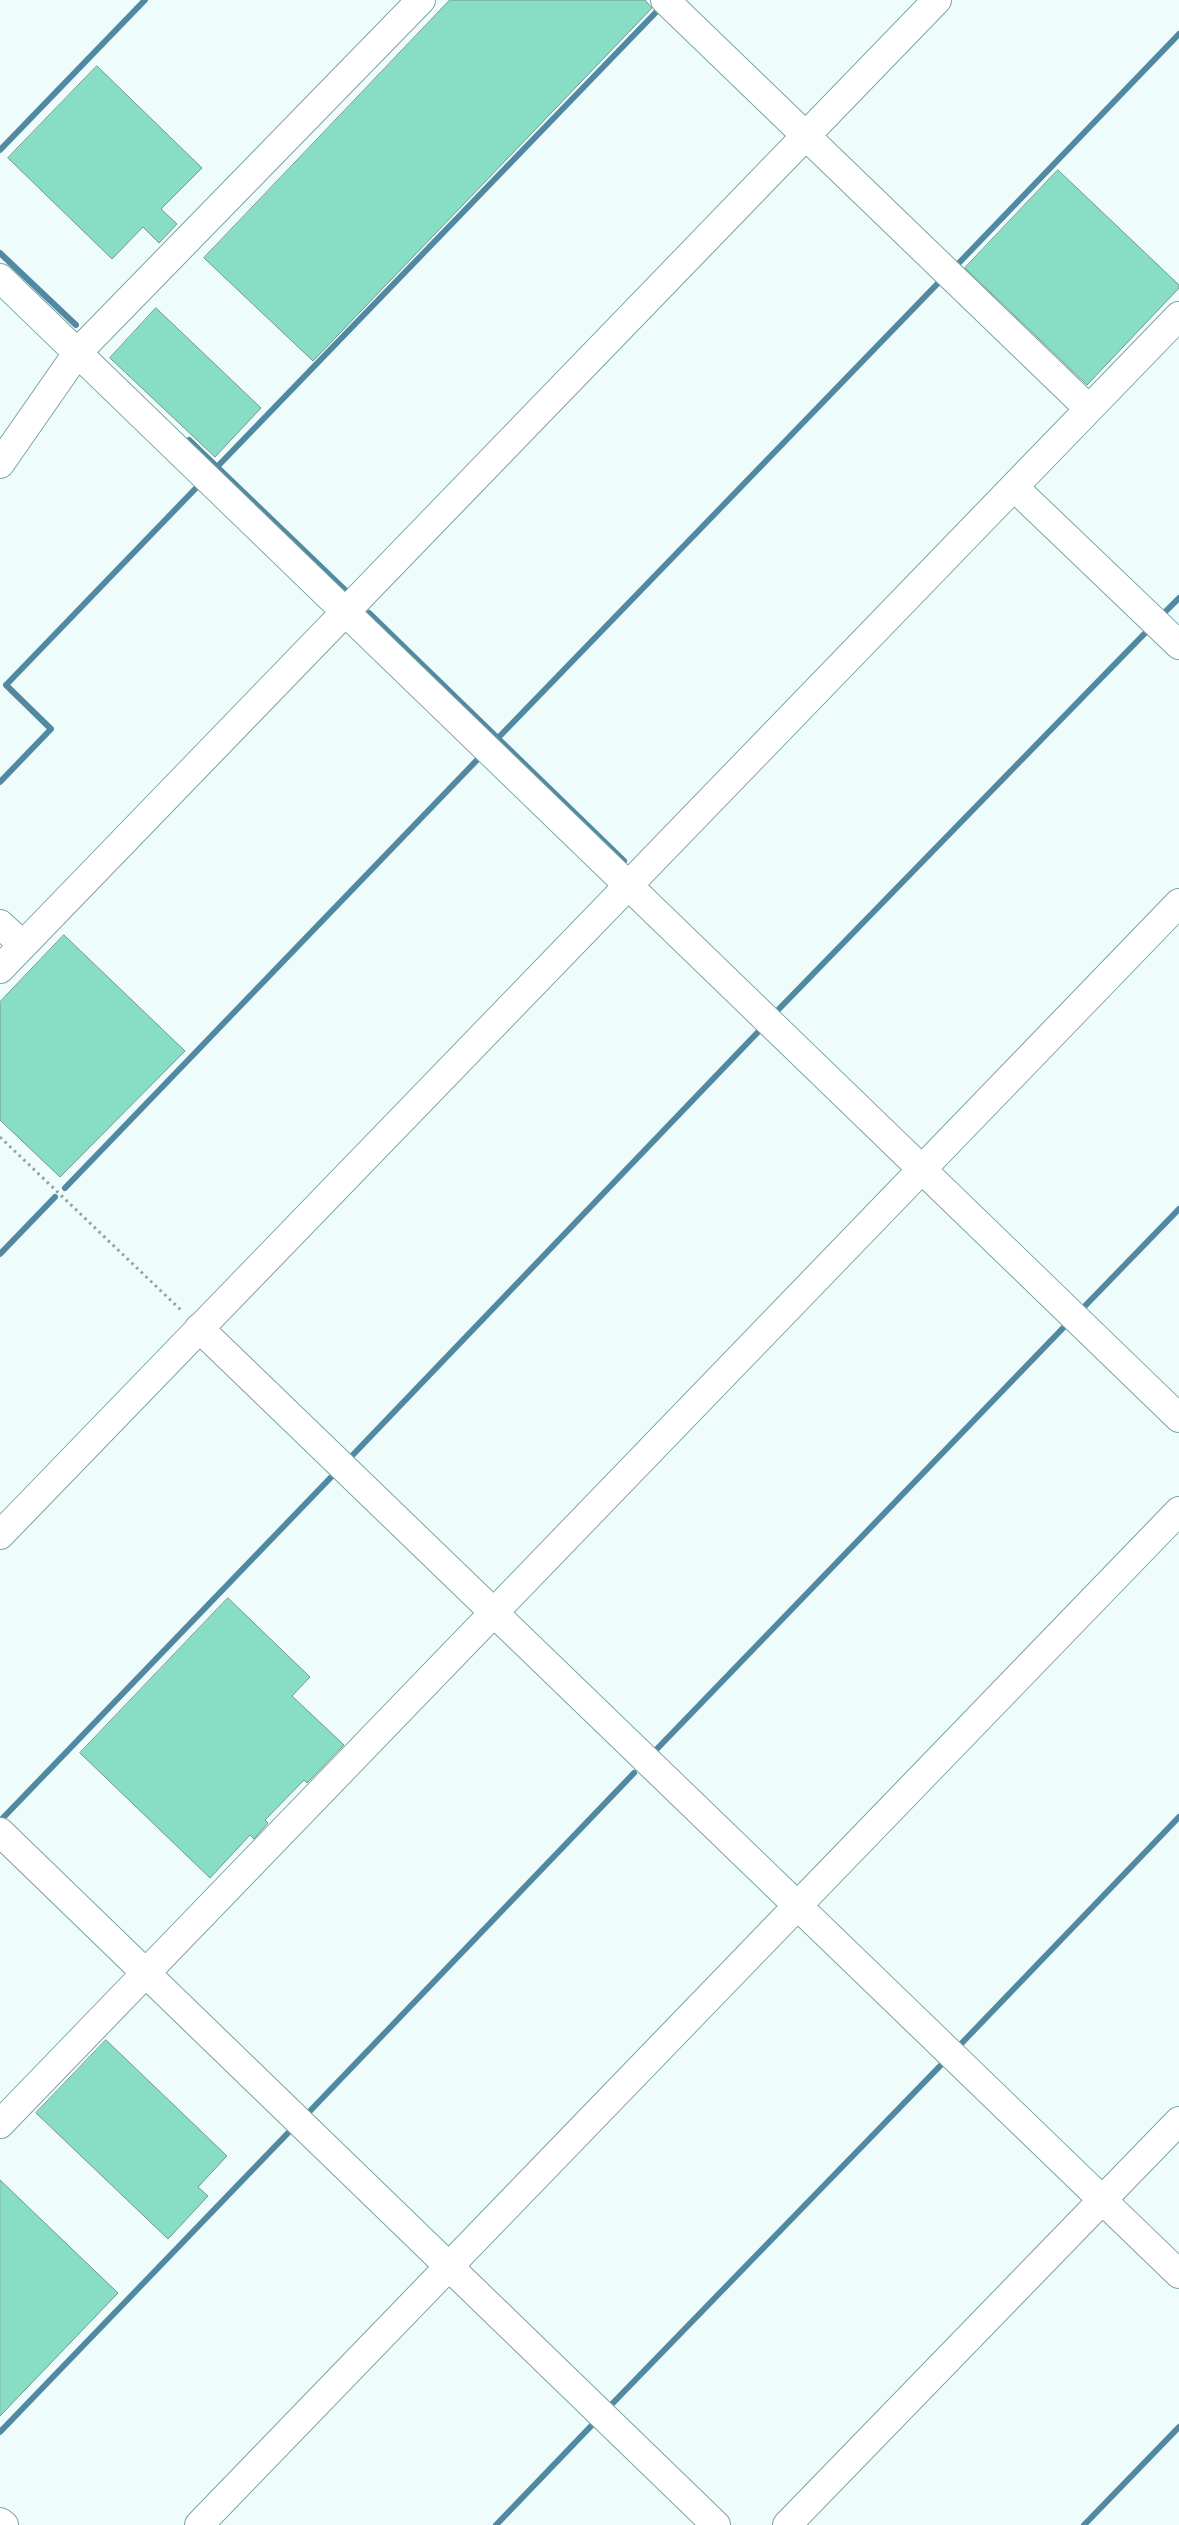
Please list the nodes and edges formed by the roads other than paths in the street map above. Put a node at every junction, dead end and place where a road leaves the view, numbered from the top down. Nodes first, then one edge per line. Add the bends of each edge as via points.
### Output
1 (421, 0) edge
2 (665, 0) edge
3 (937, 0) edge
4 (806, 136) junction
5 (0, 278) edge
6 (1179, 316) edge
7 (78, 352) junction
8 (1089, 409) junction
9 (0, 464) edge
10 (1014, 487) junction
11 (345, 612) junction
12 (1179, 645) edge
13 (628, 885) junction
14 (1179, 903) edge
15 (0, 924) edge
16 (23, 945) junction
17 (0, 969) edge
18 (922, 1170) junction
19 (200, 1328) junction
20 (1179, 1418) edge
21 (1179, 1511) edge
22 (0, 1535) edge
23 (495, 1613) junction
24 (0, 1832) edge
25 (798, 1908) junction
26 (145, 1973) junction
27 (1179, 2121) edge
28 (0, 2124) edge
29 (1102, 2200) junction
30 (449, 2267) junction
31 (1179, 2274) edge
32 (0, 2522) edge
33 (4, 2525) edge
34 (199, 2525) edge
35 (716, 2525) edge
36 (788, 2525) edge

1 - 7 street
2 - 4 street
3 - 4 street
4 - 8 street
4 - 11 street
5 - 7 street
6 - 8 street
7 - 9 street
7 - 11 street
8 - 10 street
10 - 12 street
10 - 13 street
11 - 13 street
11 - 16 street
13 - 18 street
13 - 19 street
14 - 18 street
15 - 16 street
16 - 17 street
18 - 20 street
18 - 23 street
19 - 22 street
19 - 23 street
21 - 25 street
23 - 25 street
23 - 26 street
24 - 26 street
25 - 29 street
25 - 30 street
26 - 28 street
26 - 30 street
27 - 29 street
29 - 31 street
29 - 36 street
30 - 34 street
30 - 35 street
32 - 33 street

